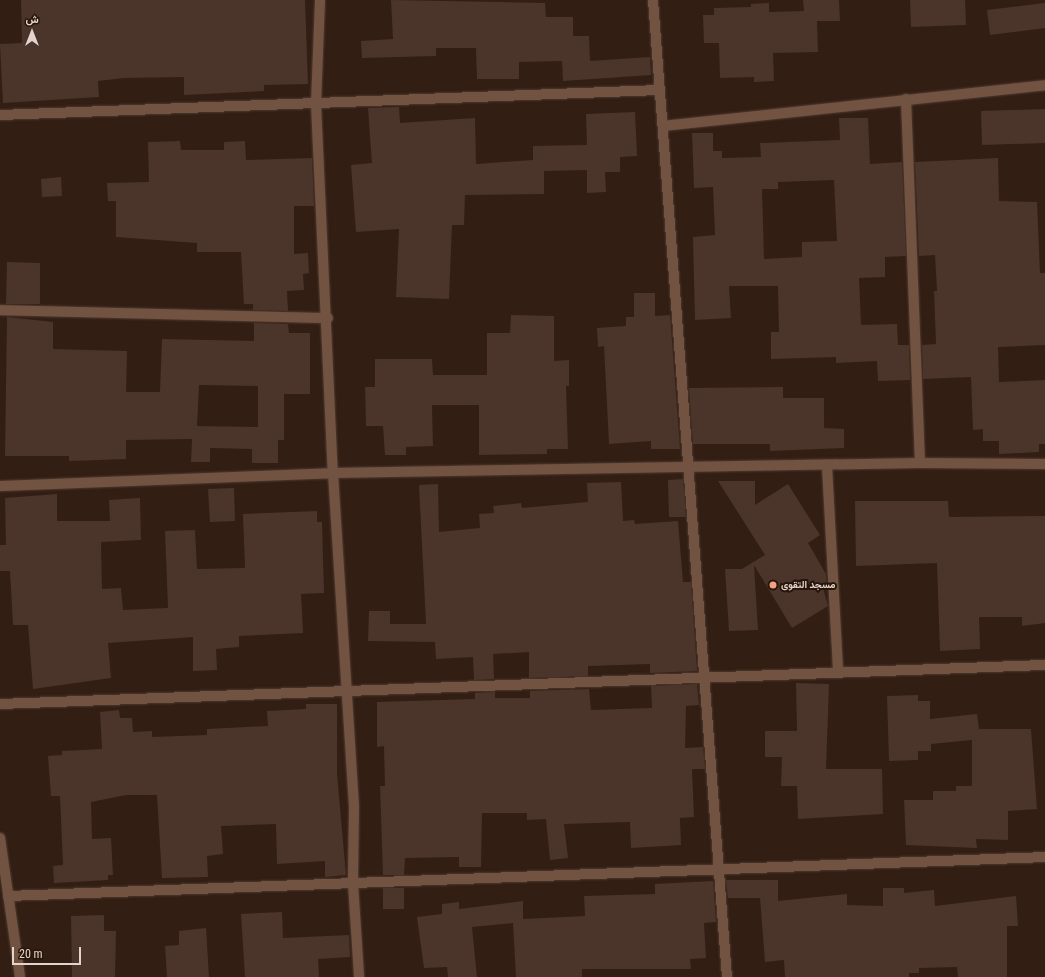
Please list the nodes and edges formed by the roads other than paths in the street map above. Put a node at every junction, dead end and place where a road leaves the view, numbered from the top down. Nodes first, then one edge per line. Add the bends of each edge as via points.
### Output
1 (320, 0) edge
2 (654, 0) edge
3 (1045, 85) edge
4 (659, 90) junction
5 (906, 99) junction
6 (316, 104) junction
7 (0, 115) edge
8 (663, 126) junction
9 (0, 310) edge
10 (328, 318) junction
11 (920, 463) junction
12 (1045, 464) edge
13 (827, 466) junction
14 (688, 469) junction
15 (333, 473) junction
16 (0, 486) edge
17 (1045, 665) edge
18 (838, 672) junction
19 (707, 675) junction
20 (347, 690) junction
21 (0, 704) edge
22 (0, 841) edge
23 (1045, 856) edge
24 (720, 869) junction
25 (353, 883) junction
26 (8, 896) junction
27 (20, 977) edge
28 (359, 977) edge
29 (727, 977) edge

1 - 6 street
2 - 4 street
3 - 5 street
4 - 6 street
4 - 8 street
5 - 8 street
5 - 11 street
6 - 7 street
6 - 10 street
8 - 14 street
9 - 10 street
10 - 15 street
11 - 12 street
11 - 13 street
13 - 14 street
13 - 18 street
14 - 15 street
14 - 19 street
15 - 16 street
15 - 20 street
17 - 18 street
18 - 19 street
19 - 20 street
19 - 24 street
20 - 21 street
20 - 25 street via 354,808
22 - 26 street
23 - 24 street
24 - 25 street
24 - 29 street
25 - 26 street
25 - 28 street
26 - 27 street

